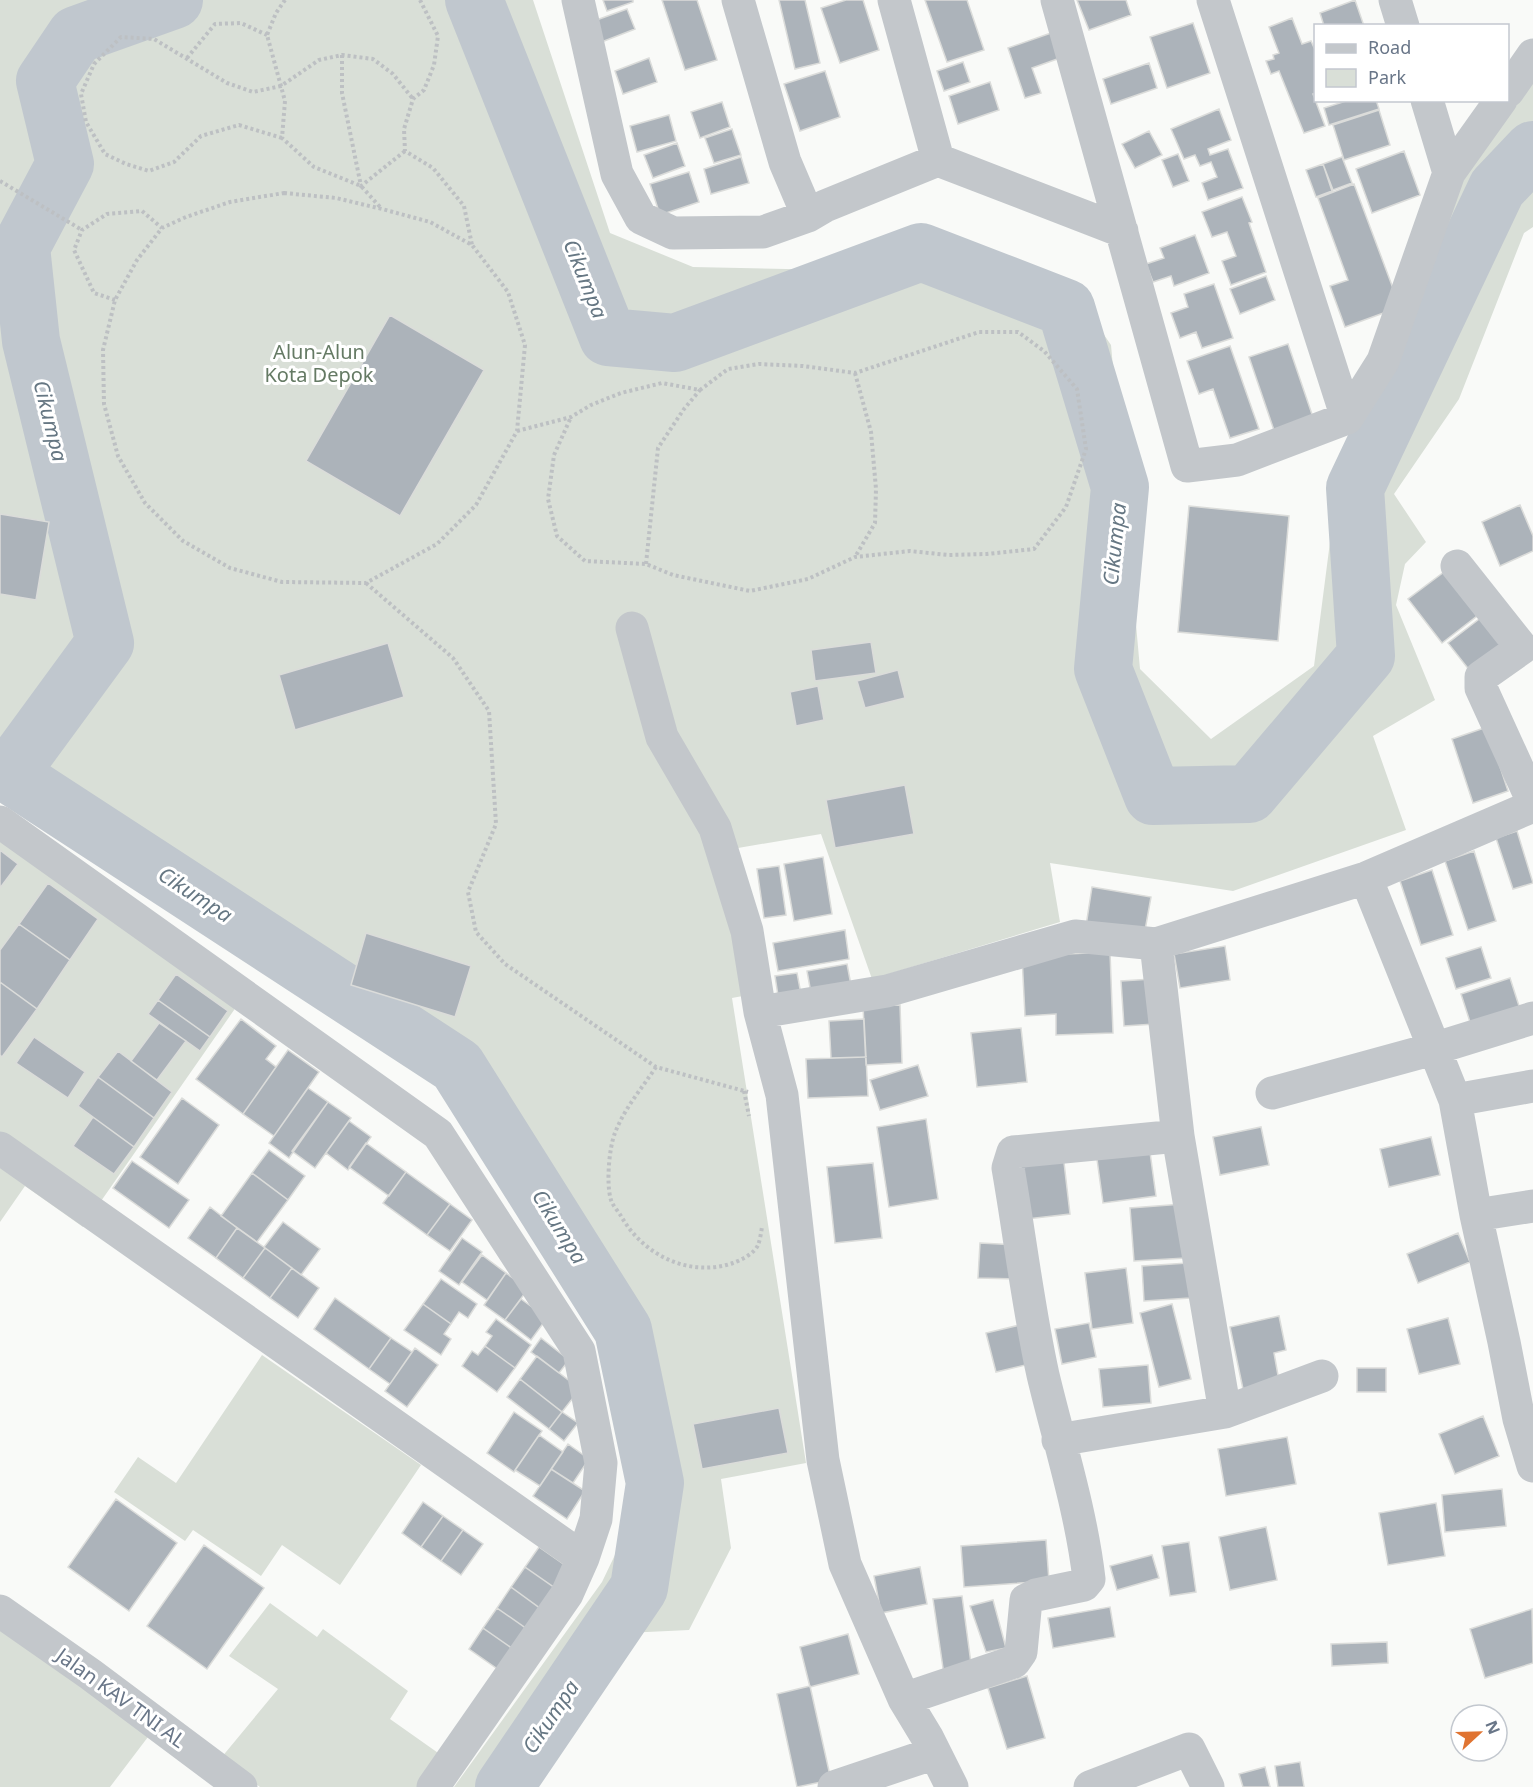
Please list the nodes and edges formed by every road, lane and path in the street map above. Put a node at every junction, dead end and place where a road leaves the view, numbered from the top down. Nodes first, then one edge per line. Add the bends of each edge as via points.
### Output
1 (285, 0) edge
2 (420, 0) edge
3 (578, 0) edge
4 (738, 0) edge
5 (894, 0) edge
6 (1057, 0) edge
7 (1213, 0) edge
8 (1395, 0) edge
9 (1402, 24) edge
10 (267, 35) junction
11 (342, 55) junction
12 (1533, 55) edge
13 (187, 58) junction
14 (281, 86) junction
15 (1509, 90) edge
16 (413, 99) junction
17 (1427, 102) edge
18 (1500, 102) edge
19 (282, 138) junction
20 (405, 151) junction
21 (938, 160) junction
22 (1449, 174) junction
23 (0, 181) edge
24 (361, 186) junction
25 (382, 208) junction
26 (808, 216) junction
27 (162, 228) junction
28 (82, 230) junction
29 (1122, 231) junction
30 (472, 245) junction
31 (115, 300) junction
32 (855, 373) junction
33 (700, 390) junction
34 (571, 417) junction
35 (1347, 418) junction
36 (517, 431) junction
37 (855, 557) junction
38 (646, 564) junction
39 (1457, 566) dead end
40 (366, 583) junction
41 (632, 628) dead end
42 (1527, 645) edge
43 (1533, 804) edge
44 (0, 822) edge
45 (1366, 878) junction
46 (1156, 944) junction
47 (760, 1012) junction
48 (1533, 1018) edge
49 (1433, 1049) junction
50 (656, 1067) junction
51 (1533, 1086) edge
52 (744, 1091) junction
53 (1272, 1093) dead end
54 (782, 1095) junction
55 (1455, 1100) junction
56 (750, 1123) dead end
57 (1178, 1136) junction
58 (0, 1148) edge
59 (1533, 1206) edge
60 (1476, 1215) junction
61 (764, 1219) dead end
62 (1322, 1376) dead end
63 (1225, 1412) junction
64 (1058, 1440) junction
65 (1533, 1466) edge
66 (583, 1558) junction
67 (0, 1611) edge
68 (904, 1699) junction
69 (935, 1753) junction
70 (242, 1787) edge
71 (433, 1787) edge
72 (834, 1787) edge
73 (951, 1787) edge
74 (1090, 1787) edge
75 (1208, 1787) edge

1 - 10 path
2 - 16 path via 438,36 434,65 424,90
3 - 26 street via 617,174 641,218 673,234 763,232
4 - 26 street via 785,162
5 - 21 street
6 - 29 street
7 - 35 street
8 - 9 street
10 - 13 path via 241,23 215,24
10 - 14 path
11 - 14 path via 319,60
11 - 16 path via 374,59 393,74
11 - 24 path via 342,93
12 - 15 street
13 - 14 path via 227,83 253,92
13 - 19 path via 154,39 121,37 94,64 81,94 86,122 105,154 149,171 174,162 201,136 239,125
14 - 19 path via 285,101
16 - 20 path via 404,129
17 - 22 street
18 - 22 street
19 - 24 path via 314,167
20 - 24 path
20 - 30 path via 433,168 464,206
21 - 26 street
21 - 29 street
22 - 35 street via 1383,361
23 - 28 path
24 - 25 path
25 - 27 path via 336,198 284,194 230,202
25 - 30 path via 429,222
27 - 28 path via 142,211 107,214
27 - 31 path via 136,260
28 - 31 path via 74,250 94,293
29 - 35 street via 1187,466 1237,460
30 - 36 path via 508,292 525,345
31 - 40 path via 103,350 104,404 118,456 145,503 183,541 230,568 282,582
32 - 33 path via 759,364 728,369
32 - 37 path via 871,432 876,489 875,523
32 - 37 path via 979,332 1018,332 1044,351 1077,389 1086,449 1066,507 1034,549 948,555 910,550
33 - 34 path via 662,383 621,393
33 - 38 path via 658,448
34 - 36 path
34 - 38 path via 554,455 548,499 557,536 585,561
36 - 40 path via 476,505 437,544
37 - 38 path via 808,579 750,591 673,575
39 - 42 street
40 - 50 path via 453,658 489,711 496,824 468,892 476,932 505,964
41 - 47 street via 662,737 715,828 747,931
42 - 43 street via 1481,677 1481,688
43 - 45 street
44 - 66 street via 438,1134 579,1351 601,1463 596,1519
45 - 46 street
45 - 49 street
46 - 47 street via 1075,936 887,990
46 - 57 street
47 - 54 street
48 - 49 street
49 - 53 street
49 - 55 street
50 - 52 path
50 - 61 path via 614,1134 609,1170 611,1200 628,1229 665,1260 719,1268 743,1259 758,1247
51 - 55 street
52 - 54 path
52 - 56 path
54 - 68 street via 823,1460 845,1564
55 - 60 street
57 - 63 street
57 - 64 street via 1013,1152 1008,1168
58 - 66 street
59 - 60 street
60 - 65 street via 1519,1419
62 - 63 street
63 - 64 street
64 - 68 street via 1069,1475 1089,1579 1084,1585 1026,1600 1021,1652 1014,1662
66 - 71 street via 567,1594
67 - 70 street, Jalan KAV TNI AL
68 - 69 street
69 - 72 street
69 - 73 street
74 - 75 street via 1190,1749

